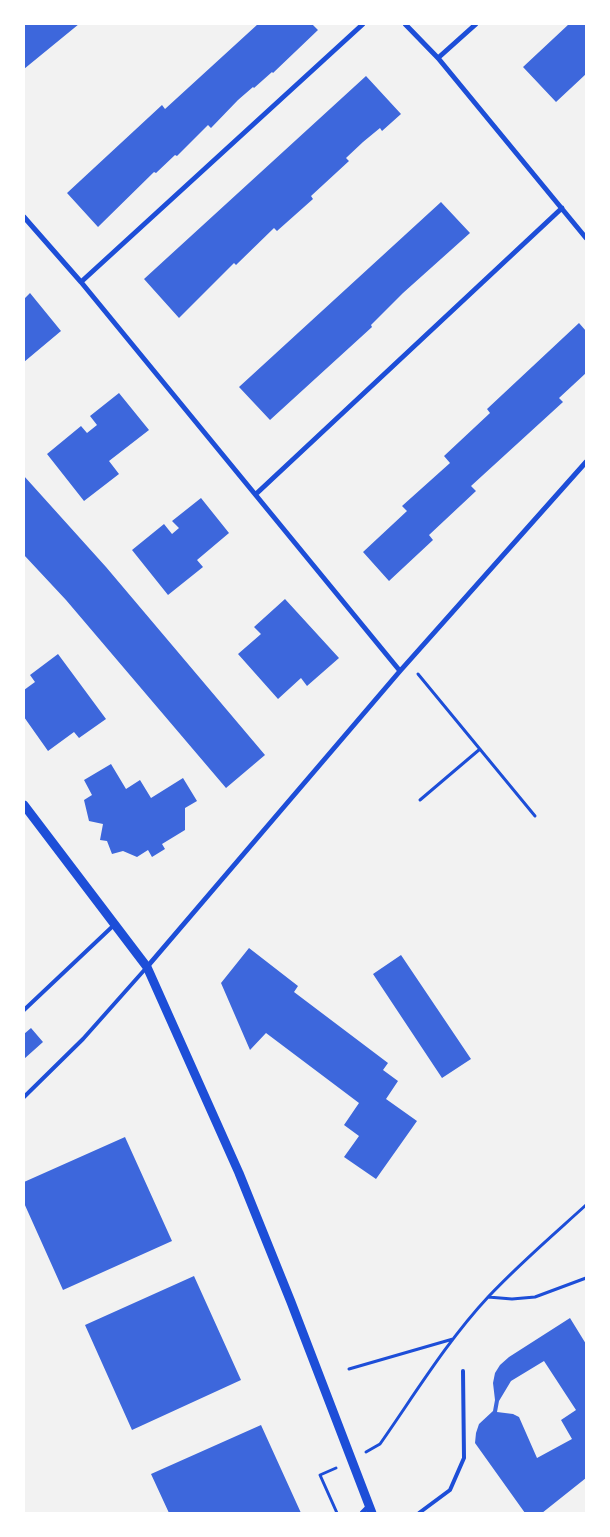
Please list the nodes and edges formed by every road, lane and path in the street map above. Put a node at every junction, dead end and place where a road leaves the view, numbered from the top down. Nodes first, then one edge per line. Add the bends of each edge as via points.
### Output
1 (363, 24) edge
2 (405, 24) edge
3 (476, 24) edge
4 (438, 58) junction
5 (562, 208) junction
6 (24, 218) edge
7 (586, 238) edge
8 (81, 282) junction
9 (586, 462) edge
10 (256, 494) junction
11 (408, 661) junction
12 (400, 671) junction
13 (480, 749) junction
14 (420, 800) dead end
15 (24, 805) edge
16 (535, 816) dead end
17 (114, 925) junction
18 (146, 967) junction
19 (24, 1010) edge
20 (24, 1089) edge
21 (30, 1090) junction
22 (24, 1098) edge
23 (586, 1205) edge
24 (586, 1278) edge
25 (488, 1297) junction
26 (454, 1338) junction
27 (349, 1370) dead end
28 (463, 1371) dead end
29 (352, 1461) junction
30 (367, 1511) edge
31 (337, 1513) edge
32 (419, 1513) edge

1 - 8 street
2 - 4 street
3 - 4 street
4 - 5 street
5 - 7 street
5 - 10 street
6 - 8 street
8 - 10 street
9 - 11 street
10 - 12 street
11 - 12 street
11 - 13 path
12 - 18 street
13 - 14 path
13 - 16 path
15 - 17 street
17 - 18 street
17 - 19 lane
18 - 21 lane via 83,1039
18 - 29 street via 239,1173
20 - 21 lane
21 - 22 lane
23 - 25 path
24 - 25 path via 535,1297
25 - 26 path
26 - 27 path
26 - 29 path via 380,1444
28 - 32 lane via 464,1458 450,1490
29 - 30 street
29 - 31 path via 320,1475

